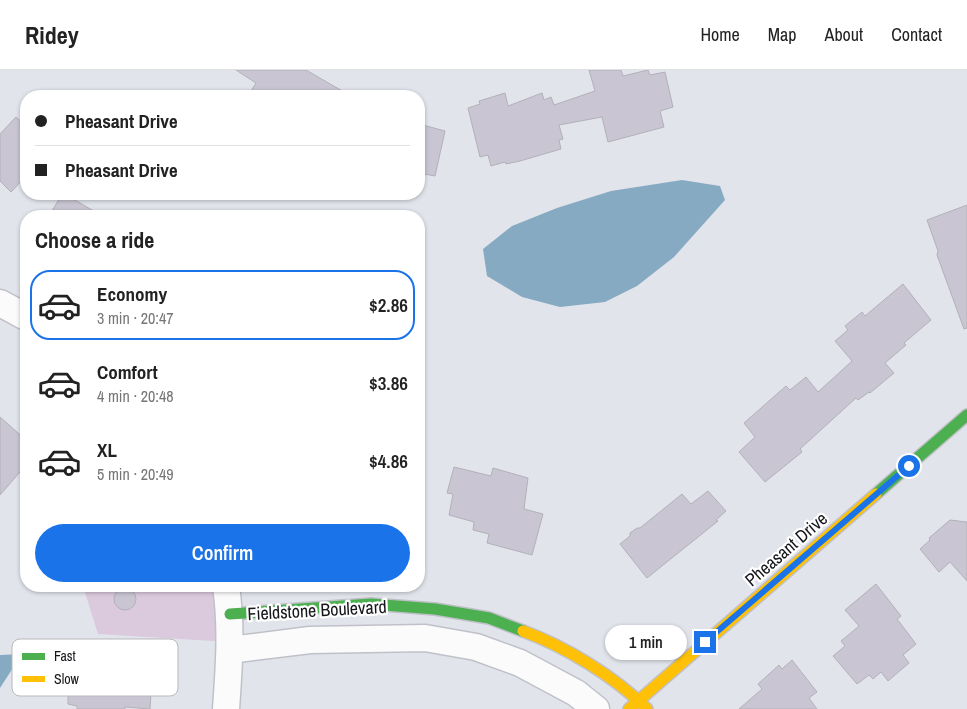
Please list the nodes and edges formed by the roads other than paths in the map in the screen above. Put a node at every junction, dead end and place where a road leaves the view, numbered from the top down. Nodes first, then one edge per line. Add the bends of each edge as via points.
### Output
1 (0, 303) edge
2 (20, 314) edge
3 (967, 415) edge
4 (227, 592) edge
5 (230, 614) junction
6 (230, 650) junction
7 (638, 700) junction
8 (226, 709) edge
9 (596, 709) edge
10 (629, 709) edge
11 (647, 709) edge

1 - 2 street
3 - 7 street, Pheasant Drive
4 - 5 street
5 - 6 street
5 - 7 street, Fieldstone Boulevard via 371,604 435,608 489,618 537,636 596,668
6 - 8 street
6 - 9 street, Fieldstone Boulevard via 310,640 426,638 476,647 520,663 576,693
7 - 10 street, Pheasant Drive
7 - 11 street, Fieldstone Boulevard

